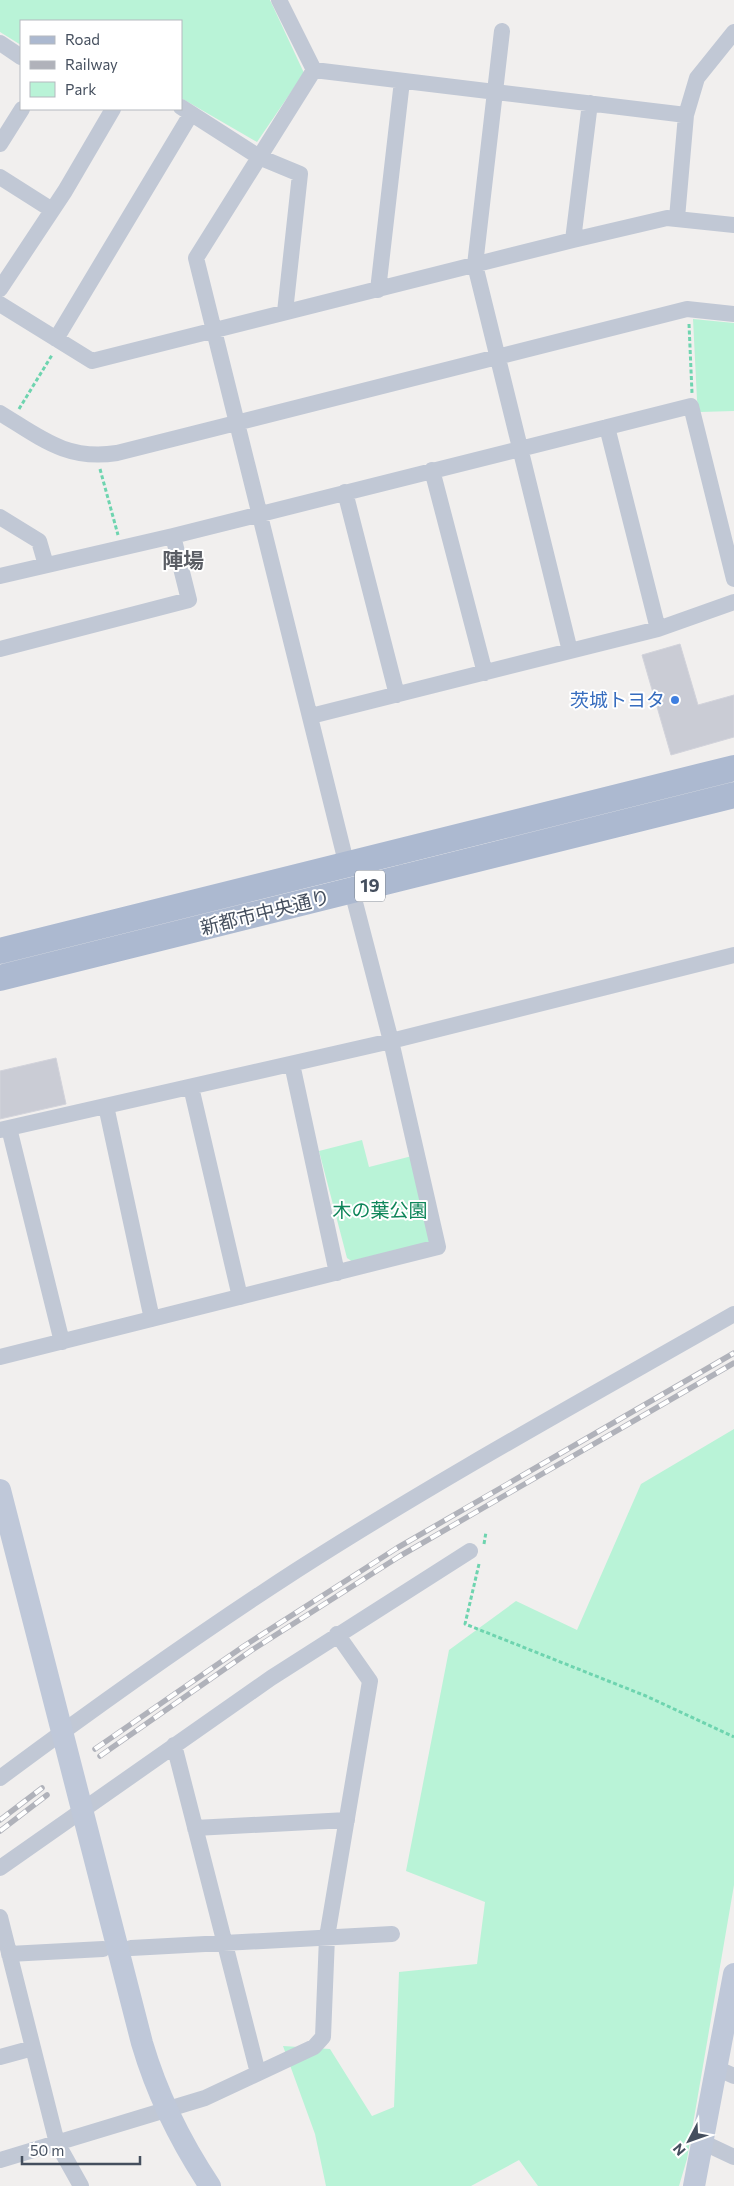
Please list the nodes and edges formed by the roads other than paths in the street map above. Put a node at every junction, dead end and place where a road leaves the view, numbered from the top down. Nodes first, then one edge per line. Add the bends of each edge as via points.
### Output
1 (279, 0) edge
2 (502, 31) dead end
3 (734, 32) edge
4 (0, 43) edge
5 (20, 56) edge
6 (314, 70) junction
7 (402, 81) junction
8 (495, 92) junction
9 (590, 103) junction
10 (21, 110) edge
11 (112, 110) edge
12 (186, 111) edge
13 (686, 115) junction
14 (0, 144) edge
15 (259, 157) junction
16 (0, 177) edge
17 (52, 210) junction
18 (677, 218) junction
19 (734, 225) edge
20 (573, 240) junction
21 (475, 266) junction
22 (0, 289) edge
23 (378, 290) junction
24 (0, 304) edge
25 (285, 312) junction
26 (734, 314) edge
27 (214, 330) junction
28 (58, 340) junction
29 (497, 356) junction
30 (6, 416) edge
31 (237, 422) junction
32 (607, 427) junction
33 (520, 448) junction
34 (432, 470) junction
35 (345, 492) junction
36 (259, 513) junction
37 (0, 517) edge
38 (173, 536) junction
39 (46, 565) junction
40 (0, 576) edge
41 (734, 579) edge
42 (734, 602) edge
43 (658, 629) junction
44 (0, 649) edge
45 (570, 652) junction
46 (485, 673) junction
47 (397, 695) junction
48 (311, 716) junction
49 (734, 768) edge
50 (734, 795) edge
51 (350, 878) junction
52 (0, 951) edge
53 (734, 955) edge
54 (0, 978) edge
55 (391, 1041) junction
56 (292, 1064) junction
57 (190, 1087) junction
58 (106, 1106) junction
59 (5, 1129) edge
60 (337, 1272) junction
61 (240, 1297) junction
62 (734, 1314) edge
63 (152, 1319) junction
64 (62, 1342) junction
65 (0, 1357) edge
66 (0, 1490) edge
67 (478, 1554) road end
68 (337, 1634) junction
69 (61, 1732) junction
70 (174, 1745) junction
71 (0, 1778) edge
72 (81, 1810) junction
73 (347, 1820) junction
74 (195, 1828) junction
75 (0, 1868) edge
76 (0, 1917) edge
77 (392, 1934) dead end
78 (327, 1937) junction
79 (225, 1943) junction
80 (131, 1948) dead end
81 (103, 1949) dead end
82 (9, 1954) junction
83 (734, 1974) edge
84 (33, 2048) junction
85 (0, 2057) edge
86 (725, 2072) edge
87 (258, 2073) junction
88 (167, 2110) junction
89 (702, 2142) junction
90 (58, 2143) junction
91 (734, 2158) edge
92 (0, 2160) edge
93 (81, 2186) edge
94 (210, 2186) edge
95 (694, 2186) edge

1 - 6 street
2 - 8 street
3 - 13 street via 697,78
4 - 5 street
6 - 7 street
6 - 15 street
7 - 8 street
7 - 23 street
8 - 9 street
8 - 21 street
9 - 13 street
9 - 20 street
10 - 14 street
11 - 17 street
12 - 15 street
12 - 28 street
13 - 18 street
15 - 25 street via 300,174
15 - 27 street via 196,258
16 - 17 street
17 - 22 street
18 - 19 street
18 - 20 street
20 - 21 street
21 - 23 street
21 - 29 street
23 - 25 street
24 - 28 street
25 - 27 street
26 - 29 street via 689,309
27 - 28 street via 92,361
27 - 31 street
29 - 31 street
29 - 33 street
30 - 31 street via 63,449 97,456
31 - 36 street
32 - 33 street
32 - 41 street via 691,406
32 - 43 street
33 - 34 street
33 - 45 street
34 - 35 street
34 - 46 street
35 - 36 street
35 - 47 street
36 - 38 street
36 - 48 street
37 - 39 street via 39,541
38 - 39 street
38 - 44 street via 189,600
39 - 40 street
42 - 43 street
43 - 45 street
45 - 46 street
46 - 47 street
47 - 48 street
48 - 51 street
49 - 51 main road, 新都市中央通り / 19
50 - 51 main road, 新都市中央通り / 19
51 - 52 main road, 新都市中央通り / 19
51 - 54 main road, 新都市中央通り / 19
51 - 55 street
53 - 55 street
55 - 56 street
55 - 60 street via 438,1247
56 - 57 street
56 - 60 street
57 - 58 street
57 - 61 street
58 - 59 street
58 - 63 street
59 - 64 street
60 - 61 street
61 - 63 street
62 - 69 street via 384,1516 208,1629
63 - 64 street
64 - 65 street
66 - 69 street
67 - 68 street
68 - 70 street
68 - 73 street via 370,1681
69 - 71 street
69 - 72 street
70 - 72 street
70 - 74 street
72 - 75 street
72 - 88 street via 150,2072
73 - 74 street
73 - 78 street
74 - 79 street
76 - 82 street
77 - 78 street
78 - 79 street
78 - 87 street via 323,2037 314,2047
79 - 80 street
79 - 87 street
81 - 82 street
82 - 84 street
83 - 86 street
84 - 85 street
84 - 90 street
86 - 89 street
87 - 88 street via 205,2098
88 - 90 street
88 - 94 street
89 - 91 street
89 - 95 street
90 - 92 street
90 - 93 street

